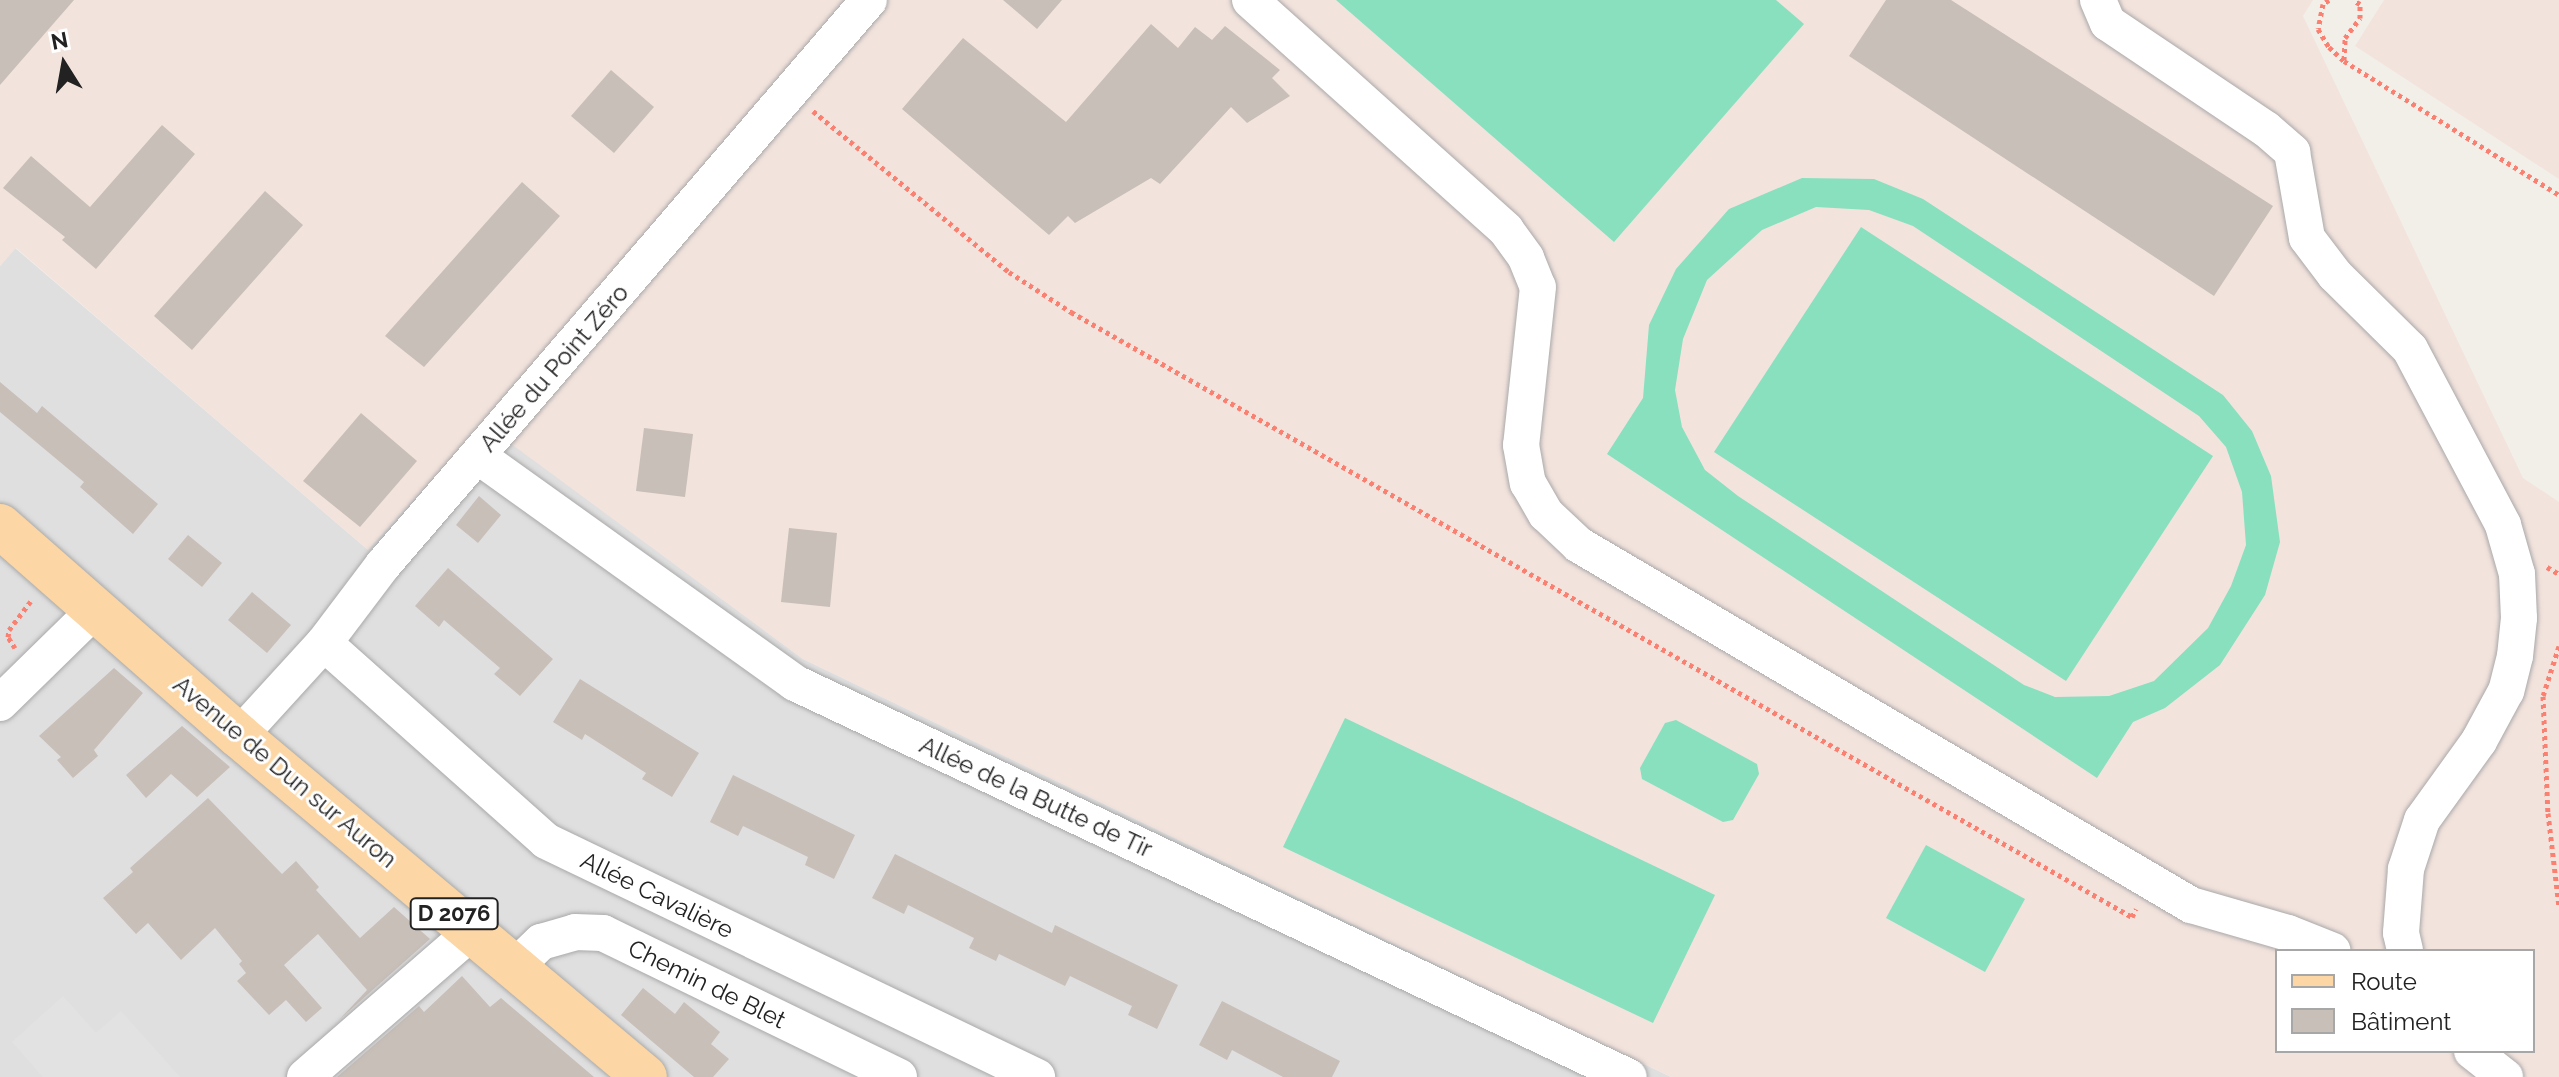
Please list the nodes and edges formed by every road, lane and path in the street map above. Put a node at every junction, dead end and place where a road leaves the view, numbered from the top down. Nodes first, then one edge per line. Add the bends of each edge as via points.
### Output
1 (869, 0) edge
2 (1250, 0) edge
3 (2098, 0) edge
4 (2329, 0) edge
5 (2353, 0) edge
6 (2344, 61) junction
7 (790, 93) junction
8 (2559, 195) edge
9 (478, 456) junction
10 (0, 526) edge
11 (25, 593) dead end
12 (96, 609) junction
13 (324, 643) junction
14 (2559, 646) edge
15 (18, 651) dead end
16 (0, 703) edge
17 (239, 736) junction
18 (2152, 882) junction
19 (2559, 906) edge
20 (473, 931) junction
21 (2328, 949) edge
22 (2405, 949) edge
23 (516, 966) junction
24 (2475, 1053) edge
25 (305, 1077) edge
26 (645, 1077) edge
27 (899, 1077) edge
28 (1037, 1077) edge
29 (1629, 1077) edge
30 (2505, 1077) edge

1 - 7 street, Allée du Point Zéro
2 - 18 street via 1506,230 1526,258 1538,287 1521,445 1528,483 1546,514 1579,545
3 - 22 street via 2108,23 2292,152 2307,238 2335,275 2410,349 2503,525 2517,574 2515,656 2506,691 2479,741 2422,820 2406,869
4 - 6 path via 2323,4 2318,29
5 - 6 path via 2360,4 2360,18 2345,38
6 - 8 path
7 - 9 street, Allée du Point Zéro
7 - 18 path via 1009,272 1071,312 2132,917
9 - 13 street, Allée du Point Zéro via 383,565
9 - 29 street, Allée de la Butte de Tir via 795,683
10 - 12 main road, Avenue de Dun sur Auron / D 2076
11 - 15 path via 32,604 8,637
12 - 16 street
12 - 17 main road, Avenue de Dun sur Auron / D 2076
13 - 17 street, Allée du Point Zéro
13 - 28 street, Allée Cavalière via 546,841
14 - 19 path via 2543,696 2543,739
17 - 20 main road, Avenue de Dun sur Auron / D 2076
18 - 21 street via 2211,912
20 - 23 main road, Avenue de Dun sur Auron / D 2076
20 - 25 street
23 - 26 main road, Avenue de Dun sur Auron / D 2076
23 - 27 street, Chemin de Blet via 541,942 575,932 603,933
24 - 30 street

